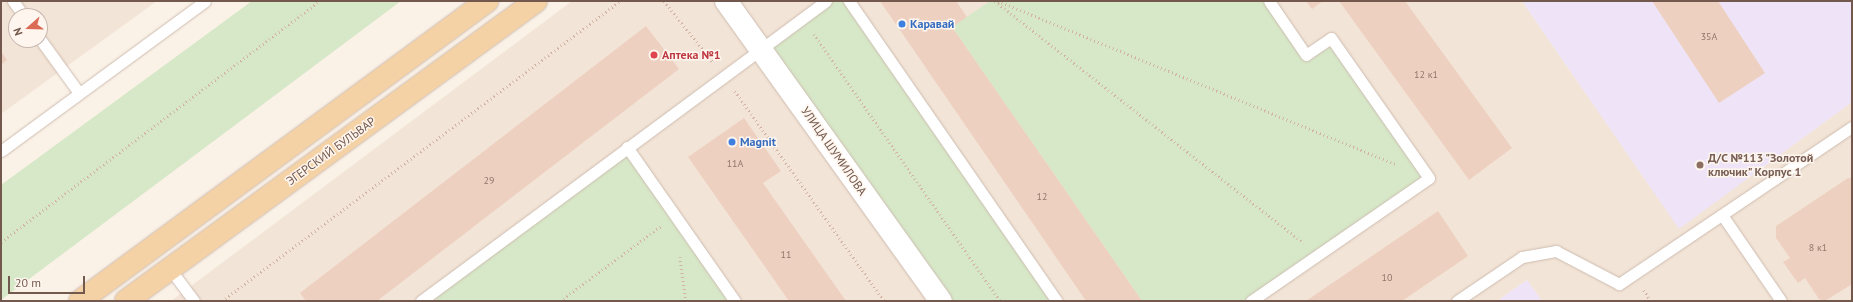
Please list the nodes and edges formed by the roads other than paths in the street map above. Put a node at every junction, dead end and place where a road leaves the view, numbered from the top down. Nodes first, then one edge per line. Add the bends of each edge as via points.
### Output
1 (205, 1) edge
2 (487, 1) edge
3 (536, 1) edge
4 (726, 1) edge
5 (826, 1) edge
6 (850, 1) edge
7 (1269, 1) edge
8 (760, 47) junction
9 (46, 48) edge
10 (79, 93) junction
11 (1851, 130) edge
12 (627, 147) junction
13 (1, 151) edge
14 (1722, 215) junction
15 (154, 247) junction
16 (170, 269) junction
17 (80, 301) edge
18 (126, 301) edge
19 (194, 301) edge
20 (421, 301) edge
21 (735, 301) edge
22 (941, 301) edge
23 (1057, 301) edge
24 (1251, 301) edge
25 (1457, 301) edge
26 (1781, 301) edge

1 - 10 lane
2 - 15 main road
3 - 16 main road, ЭГЕРСКИЙ БУЛЬВАР
4 - 8 street, УЛИЦА ШУМИЛОВА
5 - 8 lane
6 - 23 lane
7 - 24 lane via 1306,55 1331,38 1429,178
8 - 12 lane
8 - 22 street, УЛИЦА ШУМИЛОВА
9 - 10 lane
10 - 13 lane
11 - 14 lane
12 - 20 lane
12 - 21 lane
14 - 25 lane via 1620,284 1556,251 1522,257
14 - 26 lane
15 - 16 main road
15 - 17 main road
16 - 18 main road, ЭГЕРСКИЙ БУЛЬВАР
16 - 19 lane

